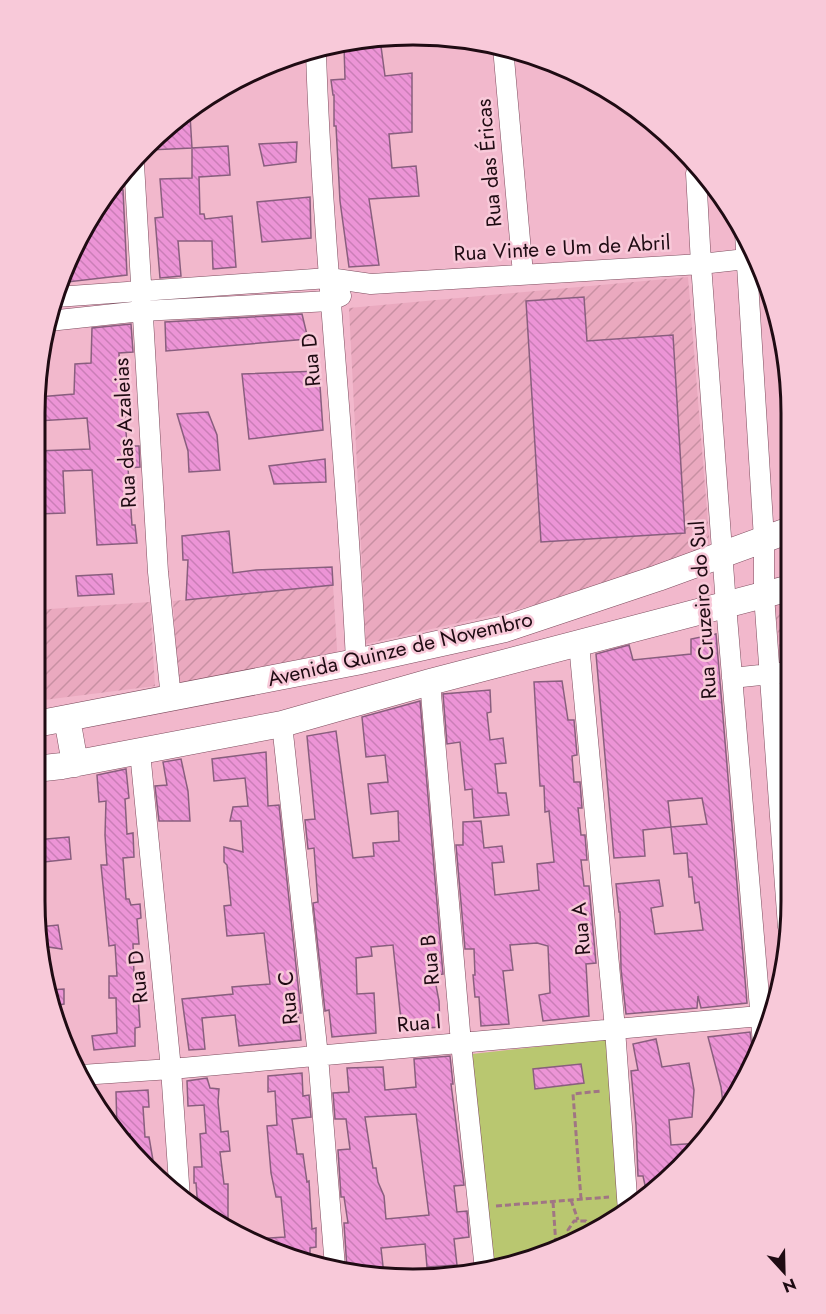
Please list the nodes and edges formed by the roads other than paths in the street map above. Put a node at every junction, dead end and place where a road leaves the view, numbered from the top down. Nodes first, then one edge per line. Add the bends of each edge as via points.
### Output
1 (503, 57) edge
2 (316, 59) edge
3 (134, 172) edge
4 (696, 178) edge
5 (747, 258) edge
6 (701, 264) junction
7 (751, 269) edge
8 (523, 274) junction
9 (329, 278) junction
10 (371, 284) junction
11 (141, 291) junction
12 (65, 296) edge
13 (330, 301) junction
14 (142, 311) junction
15 (57, 320) edge
16 (781, 533) edge
17 (764, 539) junction
18 (724, 555) junction
19 (781, 590) edge
20 (764, 595) junction
21 (726, 605) junction
22 (549, 615) junction
23 (571, 646) junction
24 (356, 662) junction
25 (780, 673) edge
26 (732, 678) junction
27 (430, 682) junction
28 (171, 698) junction
29 (781, 705) edge
30 (67, 718) junction
31 (45, 722) edge
32 (282, 724) junction
33 (140, 752) junction
34 (75, 764) junction
35 (45, 768) edge
36 (765, 1006) edge
37 (762, 1016) edge
38 (615, 1029) junction
39 (461, 1043) junction
40 (318, 1056) junction
41 (171, 1069) junction
42 (88, 1074) edge
43 (179, 1185) edge
44 (627, 1200) edge
45 (334, 1260) edge
46 (484, 1262) edge

1 - 8 street, Rua das Éricas
2 - 9 street, Rua D
3 - 11 street, Rua das Azaleias
4 - 6 street, Rua Cruzeiro do Sul
5 - 6 street, Rua Vinte e Um de Abril
6 - 8 street, Rua Vinte e Um de Abril
6 - 18 street, Rua Cruzeiro do Sul
7 - 17 street
8 - 10 street, Rua Vinte e Um de Abril
9 - 10 street, Rua Vinte e Um de Abril
9 - 11 street, Rua Vinte e Um de Abril
9 - 13 street, Rua D
10 - 13 street, Rua Vinte e Um de Abril
11 - 12 street, Rua Vinte e Um de Abril
11 - 14 street, Rua das Azaleias
13 - 14 street, Rua Vinte e Um de Abril
13 - 24 street, Rua D
14 - 15 street, Rua Vinte e Um de Abril
14 - 28 street, Rua das Azaleias via 158,572
16 - 17 main road, Avenida Quinze de Novembro
17 - 18 main road, Avenida Quinze de Novembro
17 - 20 street
18 - 21 street, Rua Cruzeiro do Sul
18 - 22 main road, Avenida Quinze de Novembro
19 - 20 main road, Avenida Quinze de Novembro
20 - 21 main road, Avenida Quinze de Novembro
20 - 25 street
21 - 23 main road, Avenida Quinze de Novembro
21 - 26 street, Rua Cruzeiro do Sul
22 - 23 main road
22 - 24 main road, Avenida Quinze de Novembro via 505,629
23 - 27 main road, Avenida Quinze de Novembro
23 - 38 street, Rua A
24 - 28 main road, Avenida Quinze de Novembro
25 - 26 street
25 - 29 street
26 - 36 street, Rua Cruzeiro do Sul
27 - 32 main road, Avenida Quinze de Novembro
27 - 39 street, Rua B
28 - 30 main road, Avenida Quinze de Novembro
30 - 31 main road, Avenida Quinze de Novembro
30 - 34 main road
32 - 33 main road, Avenida Quinze de Novembro
32 - 40 street, Rua C
33 - 34 main road, Avenida Quinze de Novembro
33 - 41 street, Rua D
34 - 35 main road, Avenida Quinze de Novembro
37 - 38 street, Rua I
38 - 39 street, Rua I
38 - 44 street, Rua A
39 - 40 street, Rua I
39 - 46 street, Rua B
40 - 41 street, Rua I
40 - 45 street, Rua C
41 - 42 street, Rua I
41 - 43 street, Rua D

